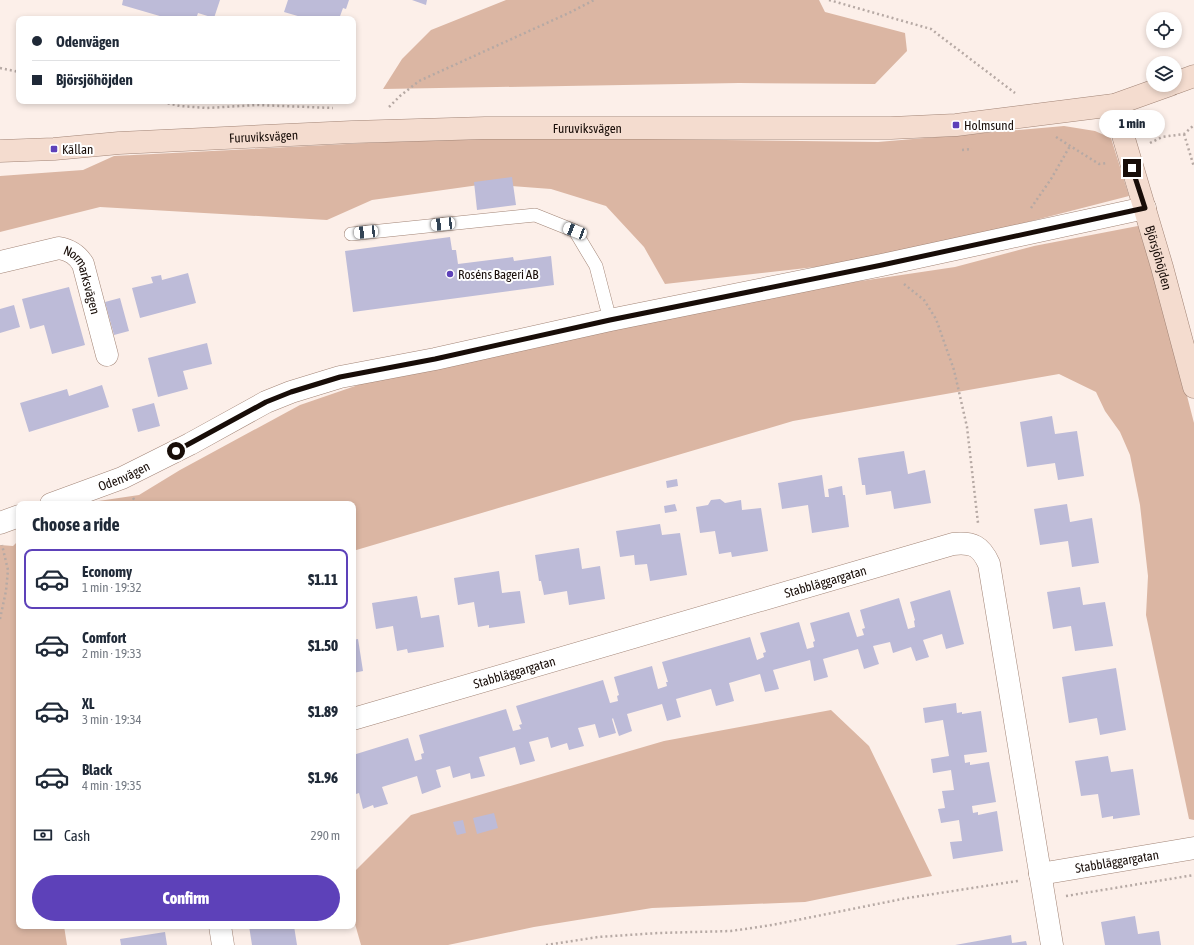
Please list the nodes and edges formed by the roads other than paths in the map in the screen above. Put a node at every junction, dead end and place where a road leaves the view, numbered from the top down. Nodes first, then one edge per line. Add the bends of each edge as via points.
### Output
1 (1194, 76) edge
2 (1182, 80) edge
3 (1151, 92) edge
4 (1114, 106) junction
5 (0, 151) edge
6 (1145, 208) junction
7 (351, 234) dead end
8 (0, 262) edge
9 (610, 320) junction
10 (107, 355) dead end
11 (1194, 387) edge
12 (59, 501) edge
13 (16, 517) edge
14 (0, 523) edge
15 (356, 718) edge
16 (1194, 848) edge
17 (1041, 881) junction
18 (220, 929) edge
19 (223, 945) edge
20 (1052, 945) edge

1 - 2 main road
3 - 4 main road, Furuviksvägen
4 - 5 main road, Furuviksvägen via 956,125 892,128 485,128 158,141
4 - 6 main road, Björsjöhöjden
6 - 9 street, Odenvägen
6 - 11 main road, Björsjöhöjden
7 - 9 lane via 535,215 575,231 596,266
8 - 10 street, Normarksvägen via 59,248 79,257
9 - 12 street, Odenvägen via 435,359 340,377 291,392 266,402 122,478
13 - 14 street
15 - 17 street, Stabbläggargatan via 953,544 974,545 985,555 989,564
16 - 17 street, Stabbläggargatan
17 - 20 street
18 - 19 street

